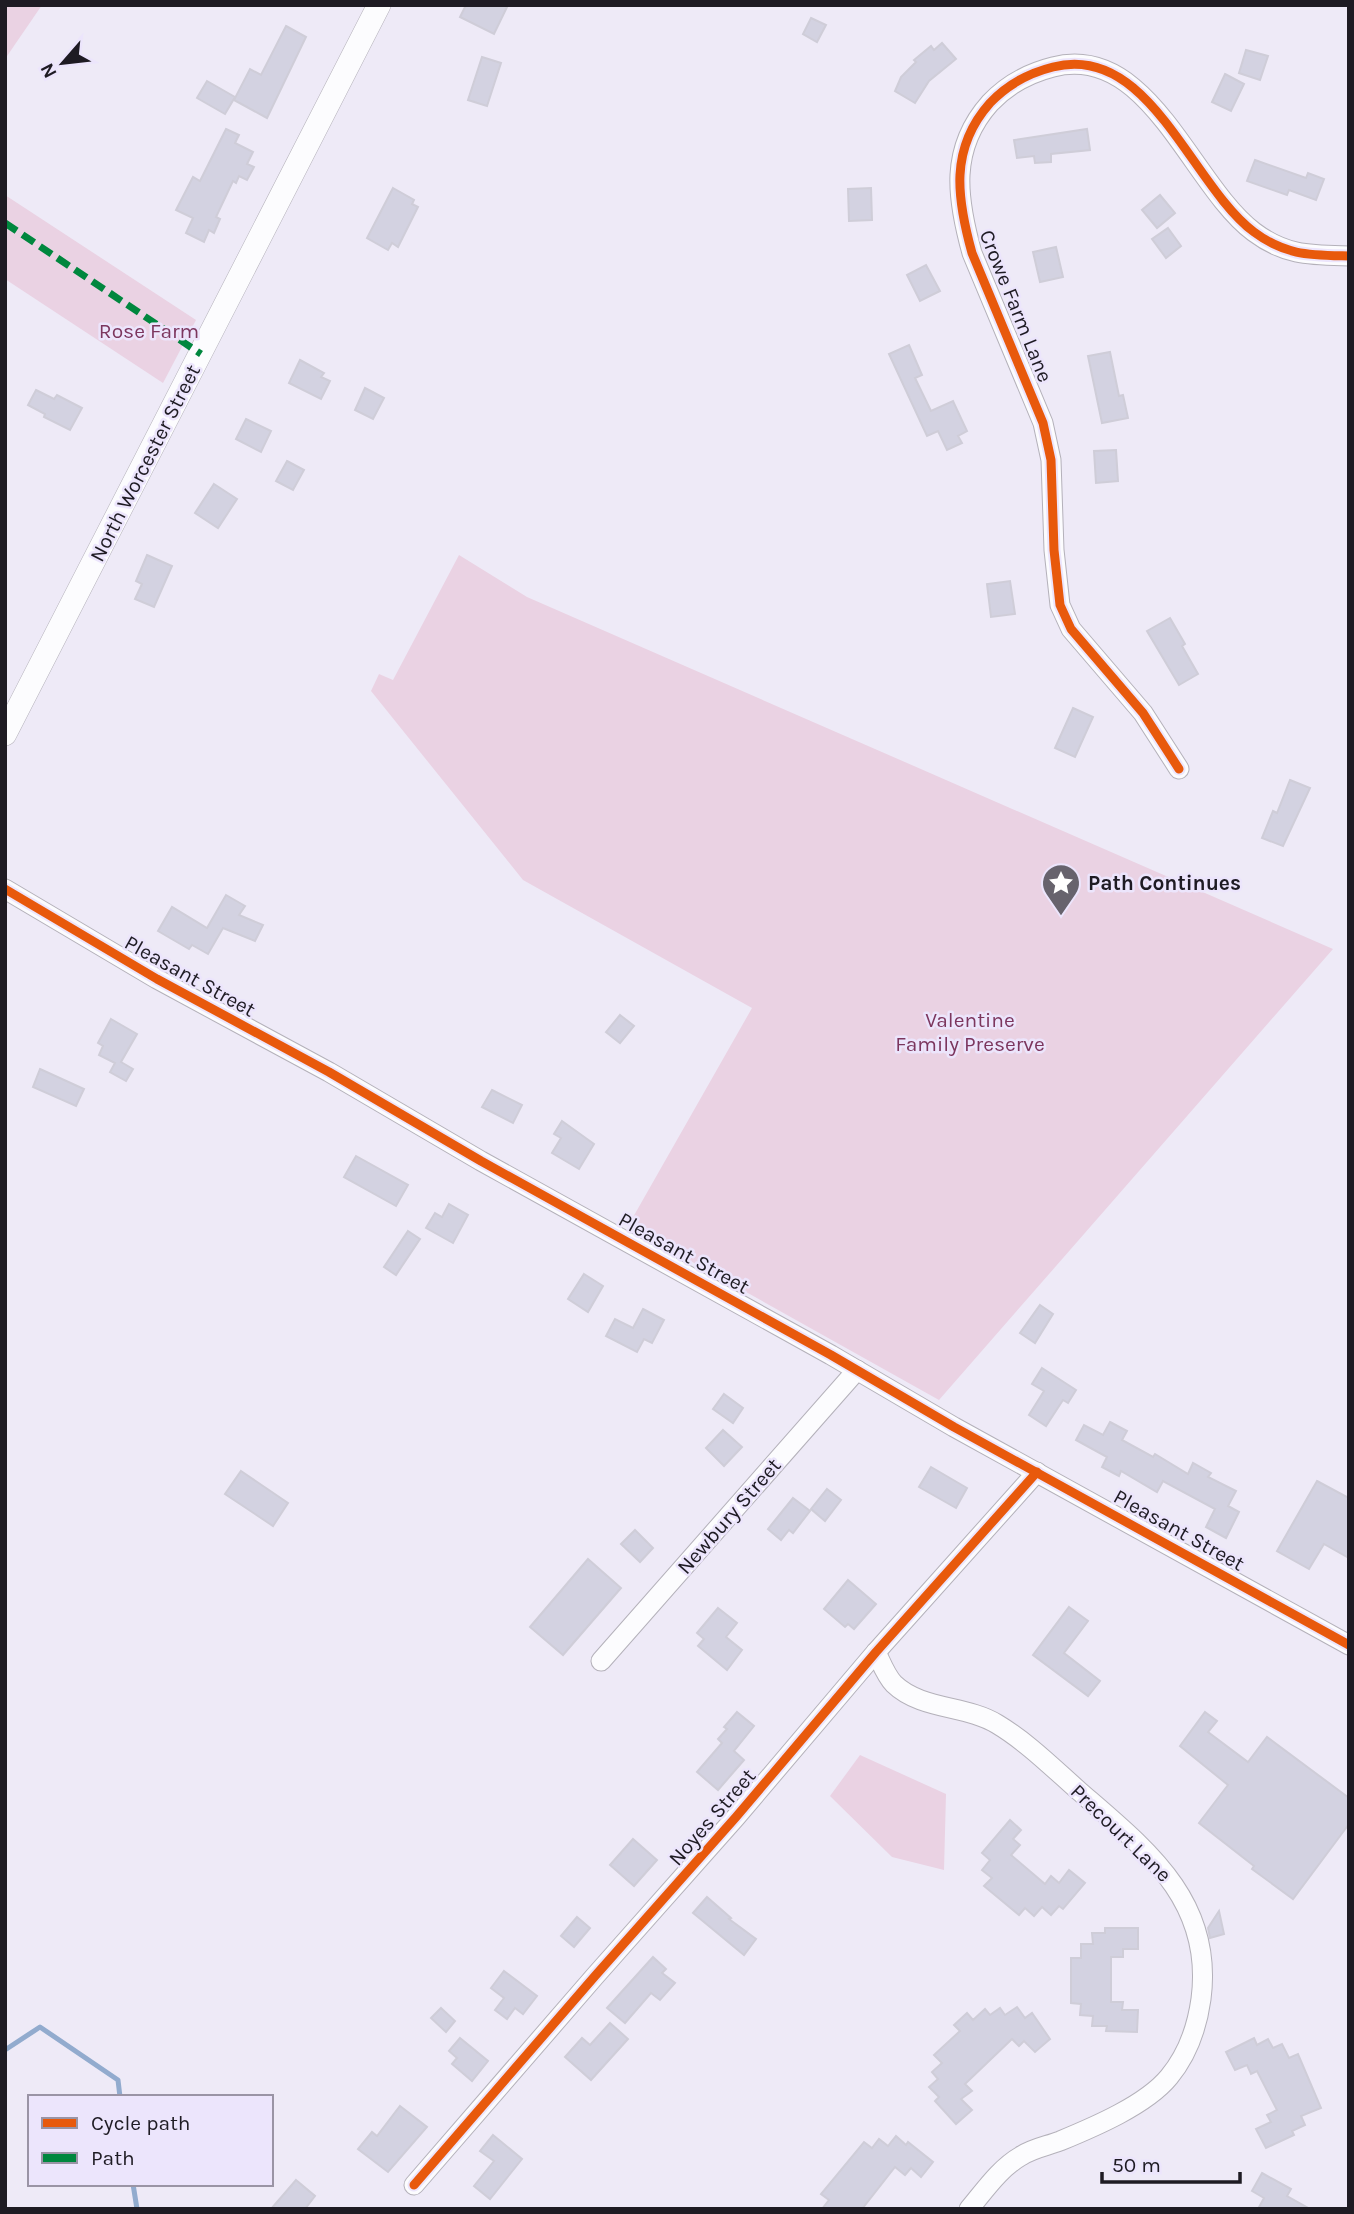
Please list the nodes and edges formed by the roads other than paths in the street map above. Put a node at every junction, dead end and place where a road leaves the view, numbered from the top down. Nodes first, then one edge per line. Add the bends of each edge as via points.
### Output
1 (379, 5) edge
2 (1349, 256) edge
3 (5, 734) edge
4 (1179, 769) dead end
5 (5, 889) edge
6 (857, 1370) junction
7 (1037, 1472) junction
8 (1349, 1645) edge
9 (876, 1652) junction
10 (601, 1661) dead end
11 (414, 2185) dead end
12 (969, 2209) edge

1 - 3 street, North Worcester Street
2 - 4 street, Crowe Farm Lane via 1301,255 1253,232 1211,188 1152,104 1129,84 1092,65 1042,70 1007,87 983,111 965,142 960,176 962,214 972,253 1043,424 1048,448 1060,605 1070,629 1143,713
5 - 6 street, Pleasant Street via 157,979
6 - 7 street, Pleasant Street
6 - 10 street, Newbury Street
7 - 8 street, Pleasant Street
7 - 9 street, Noyes Street
9 - 11 street, Noyes Street
9 - 12 street, Precourt Lane via 892,1683 907,1695 995,1722 1095,1805 1164,1870 1196,1924 1201,1949 1203,1980 1196,2024 1181,2061 1167,2080 1125,2110 1021,2155

